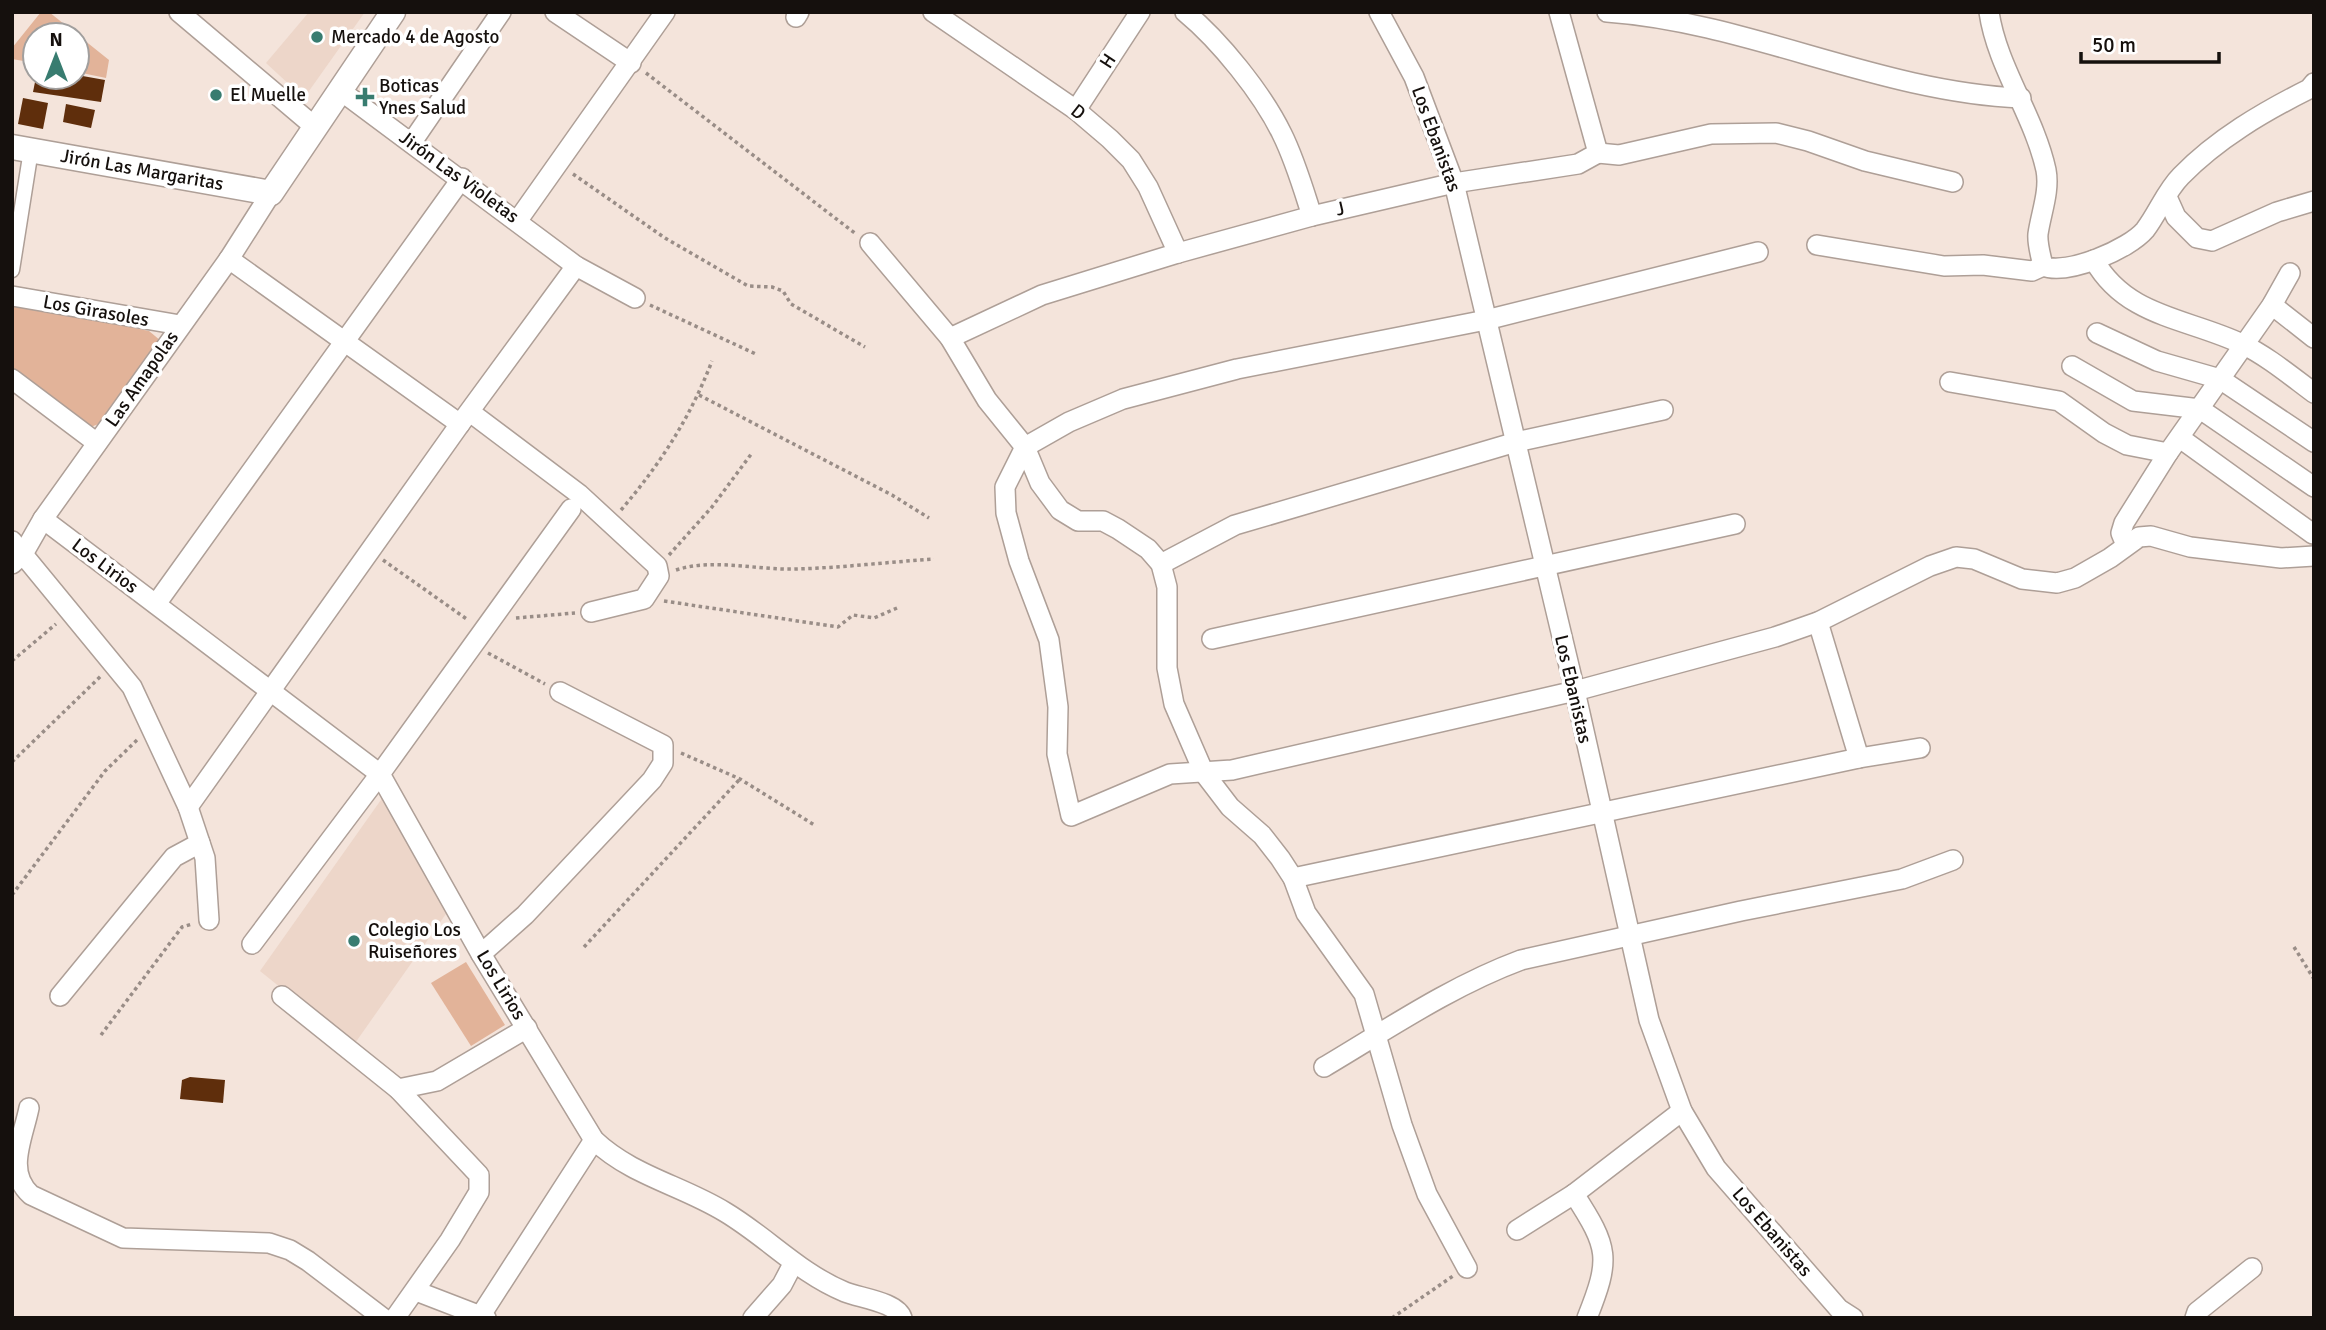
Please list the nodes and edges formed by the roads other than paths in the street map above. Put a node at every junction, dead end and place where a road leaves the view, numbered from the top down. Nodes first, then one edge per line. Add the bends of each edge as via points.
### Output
1 (179, 12) edge
2 (393, 12) edge
3 (502, 12) edge
4 (555, 12) edge
5 (665, 12) edge
6 (933, 12) edge
7 (1140, 12) edge
8 (1185, 12) edge
9 (1379, 12) edge
10 (1559, 12) edge
11 (1607, 12) edge
12 (1989, 12) edge
13 (631, 63) junction
14 (2314, 83) edge
15 (341, 91) junction
16 (2021, 98) junction
17 (1076, 110) junction
18 (315, 127) junction
19 (412, 142) junction
20 (22, 148) edge
21 (1598, 153) junction
22 (462, 178) junction
23 (1953, 182) dead end
24 (1454, 183) junction
25 (271, 193) junction
26 (2167, 197) junction
27 (2314, 201) edge
28 (1312, 216) junction
29 (518, 220) junction
30 (870, 243) road end
31 (1816, 245) dead end
32 (1758, 252) dead end
33 (1178, 253) junction
34 (229, 259) junction
35 (2094, 260) junction
36 (576, 266) junction
37 (2043, 266) junction
38 (12, 270) edge
39 (2290, 273) dead end
40 (12, 296) edge
41 (635, 298) road end
42 (2272, 305) junction
43 (1486, 320) junction
44 (180, 325) junction
45 (2097, 333) dead end
46 (950, 338) junction
47 (2314, 338) edge
48 (346, 343) junction
49 (2243, 344) junction
50 (2072, 366) dead end
51 (12, 379) edge
52 (2220, 379) junction
53 (1950, 382) dead end
54 (2314, 393) edge
55 (2200, 409) junction
56 (1663, 410) dead end
57 (465, 418) junction
58 (1516, 442) junction
59 (2314, 442) edge
60 (97, 443) junction
61 (2174, 446) junction
62 (1025, 447) junction
63 (2314, 487) edge
64 (571, 509) dead end
65 (43, 519) junction
66 (1735, 524) dead end
67 (2313, 534) edge
68 (2126, 545) junction
69 (16, 553) edge
70 (2314, 556) edge
71 (1161, 564) junction
72 (1545, 567) junction
73 (156, 604) junction
74 (591, 612) road end
75 (1818, 622) junction
76 (1212, 639) dead end
77 (272, 690) junction
78 (1575, 691) junction
79 (559, 692) road end
80 (1920, 748) dead end
81 (1859, 758) junction
82 (1204, 773) junction
83 (380, 774) junction
84 (188, 807) junction
85 (1601, 815) junction
86 (200, 843) junction
87 (1953, 860) dead end
88 (1293, 878) junction
89 (209, 920) road end
90 (1628, 938) junction
91 (252, 944) dead end
92 (481, 954) junction
93 (60, 996) dead end
94 (282, 996) dead end
95 (527, 1028) junction
96 (1376, 1036) junction
97 (1324, 1067) dead end
98 (398, 1089) junction
99 (29, 1108) dead end
100 (1682, 1111) junction
101 (594, 1140) junction
102 (1574, 1194) junction
103 (1517, 1230) dead end
104 (793, 1264) junction
105 (1466, 1268) road end
106 (2252, 1268) dead end
107 (416, 1292) junction
108 (483, 1317) edge
109 (902, 1317) edge
110 (383, 1318) edge
111 (396, 1318) edge
112 (752, 1318) edge
113 (1587, 1318) edge
114 (1853, 1318) edge
115 (2195, 1318) edge

1 - 18 street
2 - 15 street
3 - 19 street
4 - 13 street
5 - 13 street
6 - 17 street, D
7 - 17 street, H
8 - 28 street via 1263,102 1282,134
9 - 24 street, Los Ebanistas via 1414,77
10 - 21 street
11 - 16 street via 1648,15 1758,38 1789,50 1980,96
12 - 16 street
13 - 29 street
14 - 26 street via 2216,146 2180,177
15 - 18 street
15 - 19 street, Jirón Las Violetas
16 - 37 street via 2046,172 2037,237
17 - 33 street, D via 1131,160
18 - 25 street
19 - 22 street, Jirón Las Violetas
20 - 25 street, Jirón Las Margaritas
20 - 38 street
21 - 23 street, J via 1619,155 1711,134 1776,134
21 - 24 street, J via 1578,163
22 - 29 street, Jirón Las Violetas
22 - 48 street
24 - 28 street, J
24 - 43 street, Los Ebanistas
25 - 34 street, Las Amapolas
26 - 27 street via 2176,217 2197,238 2212,240
26 - 35 street via 2143,232
28 - 33 street, J
29 - 36 street, Jirón Las Violetas
30 - 46 street
31 - 37 street via 1944,266 2032,271
32 - 43 street
33 - 46 street, J via 1042,295
34 - 44 street, Las Amapolas
34 - 48 street
35 - 37 street via 2068,269
35 - 49 street via 2118,293 2172,320
36 - 41 street, Jirón Las Violetas
36 - 57 street
39 - 42 street
40 - 44 street, Los Girasoles
42 - 47 street
42 - 49 street
43 - 58 street, Los Ebanistas
43 - 62 street via 1237,369 1123,399
44 - 60 street, Las Amapolas
45 - 52 street via 2157,361
46 - 62 street via 988,400
48 - 57 street
48 - 73 street
49 - 52 street
49 - 54 street
50 - 55 street via 2133,401
51 - 60 street
52 - 55 street
52 - 59 street
53 - 61 street via 2059,401 2127,444
55 - 61 street
55 - 63 street
56 - 58 street
57 - 74 street via 579,494 657,566 659,576 644,598
57 - 77 street
58 - 71 street via 1236,525
58 - 72 street, Los Ebanistas
60 - 65 street, Las Amapolas
61 - 67 street
61 - 68 street via 2122,528
62 - 71 street via 1040,482 1060,510 1078,521 1103,521 1118,528
62 - 82 street via 1005,486 1006,513 1049,640 1058,707 1057,754 1072,816 1170,774
64 - 83 street
65 - 69 street, Las Amapolas
65 - 73 street, Los Lirios
66 - 72 street
68 - 70 street via 2151,536 2229,552 2281,558
68 - 75 street via 2075,578 2057,583 2022,579 1974,559 1956,557
69 - 84 street via 71,611 132,687
71 - 82 street via 1167,587 1167,668 1174,704
72 - 76 street
72 - 78 street, Los Ebanistas
73 - 77 street, Los Lirios
75 - 78 street
75 - 81 street
77 - 83 street, Los Lirios
77 - 84 street
78 - 82 street
78 - 85 street, Los Ebanistas
79 - 92 street via 663,746 663,763 525,915
80 - 81 street
81 - 85 street
82 - 88 street via 1230,807 1262,835
83 - 91 street
83 - 92 street, Los Lirios
84 - 86 street
85 - 88 street
85 - 90 street, Los Ebanistas
86 - 89 street
86 - 93 street via 174,856
87 - 90 street via 1902,879
88 - 96 street via 1306,913 1364,994
90 - 96 street via 1489,972
90 - 100 street, Los Ebanistas via 1649,1020
92 - 95 street, Los Lirios
94 - 98 street
95 - 98 street via 437,1081
95 - 101 street, Los Lirios
96 - 97 street
96 - 105 street via 1427,1194
98 - 107 street via 468,1160 481,1183 474,1202
99 - 110 street via 15,1171 19,1185 31,1195 123,1238 269,1243 290,1250
100 - 102 street
100 - 114 street, Los Ebanistas via 1716,1168 1839,1309
101 - 104 street, Los Lirios via 614,1160 726,1212
101 - 108 street
102 - 103 street
102 - 113 street via 1598,1232 1604,1253 1604,1272
104 - 109 street, Los Lirios via 844,1291 896,1309
104 - 112 street via 782,1285
106 - 115 street
107 - 108 street
107 - 111 street

